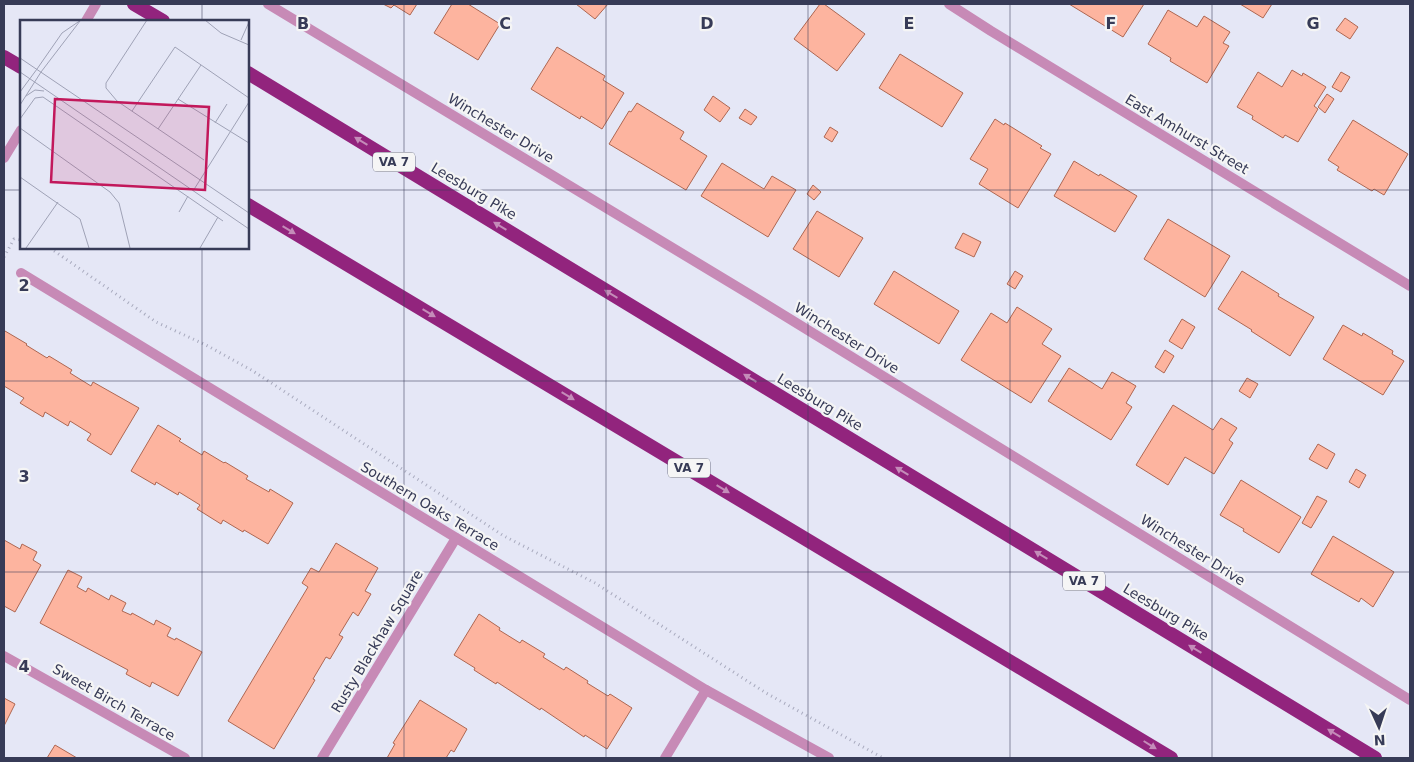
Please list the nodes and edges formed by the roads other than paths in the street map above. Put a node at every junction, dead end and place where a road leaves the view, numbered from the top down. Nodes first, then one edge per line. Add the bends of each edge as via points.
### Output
1 (96, 4) edge
2 (134, 4) edge
3 (268, 4) edge
4 (949, 4) edge
5 (87, 20) edge
6 (161, 20) edge
7 (4, 57) edge
8 (20, 66) edge
9 (249, 74) edge
10 (20, 132) edge
11 (4, 158) edge
12 (249, 206) edge
13 (21, 273) dead end
14 (1410, 286) edge
15 (456, 538) junction
16 (4, 656) edge
17 (706, 690) junction
18 (1410, 700) edge
19 (185, 758) edge
20 (322, 758) edge
21 (665, 758) edge
22 (829, 758) edge
23 (1171, 758) edge
24 (1375, 758) edge

1 - 5 street
2 - 6 highway
3 - 18 street, Winchester Drive via 759,300
4 - 14 street, East Amhurst Street
7 - 8 highway
24 -> 9 highway, Leesburg Pike / VA 7
10 - 11 street
12 -> 23 highway, VA 7
13 - 15 street, Southern Oaks Terrace
15 - 17 street, Southern Oaks Terrace
15 - 20 street, Rusty Blackhaw Square
16 - 19 street, Sweet Birch Terrace
17 - 21 street
17 - 22 street, Southern Oaks Terrace

